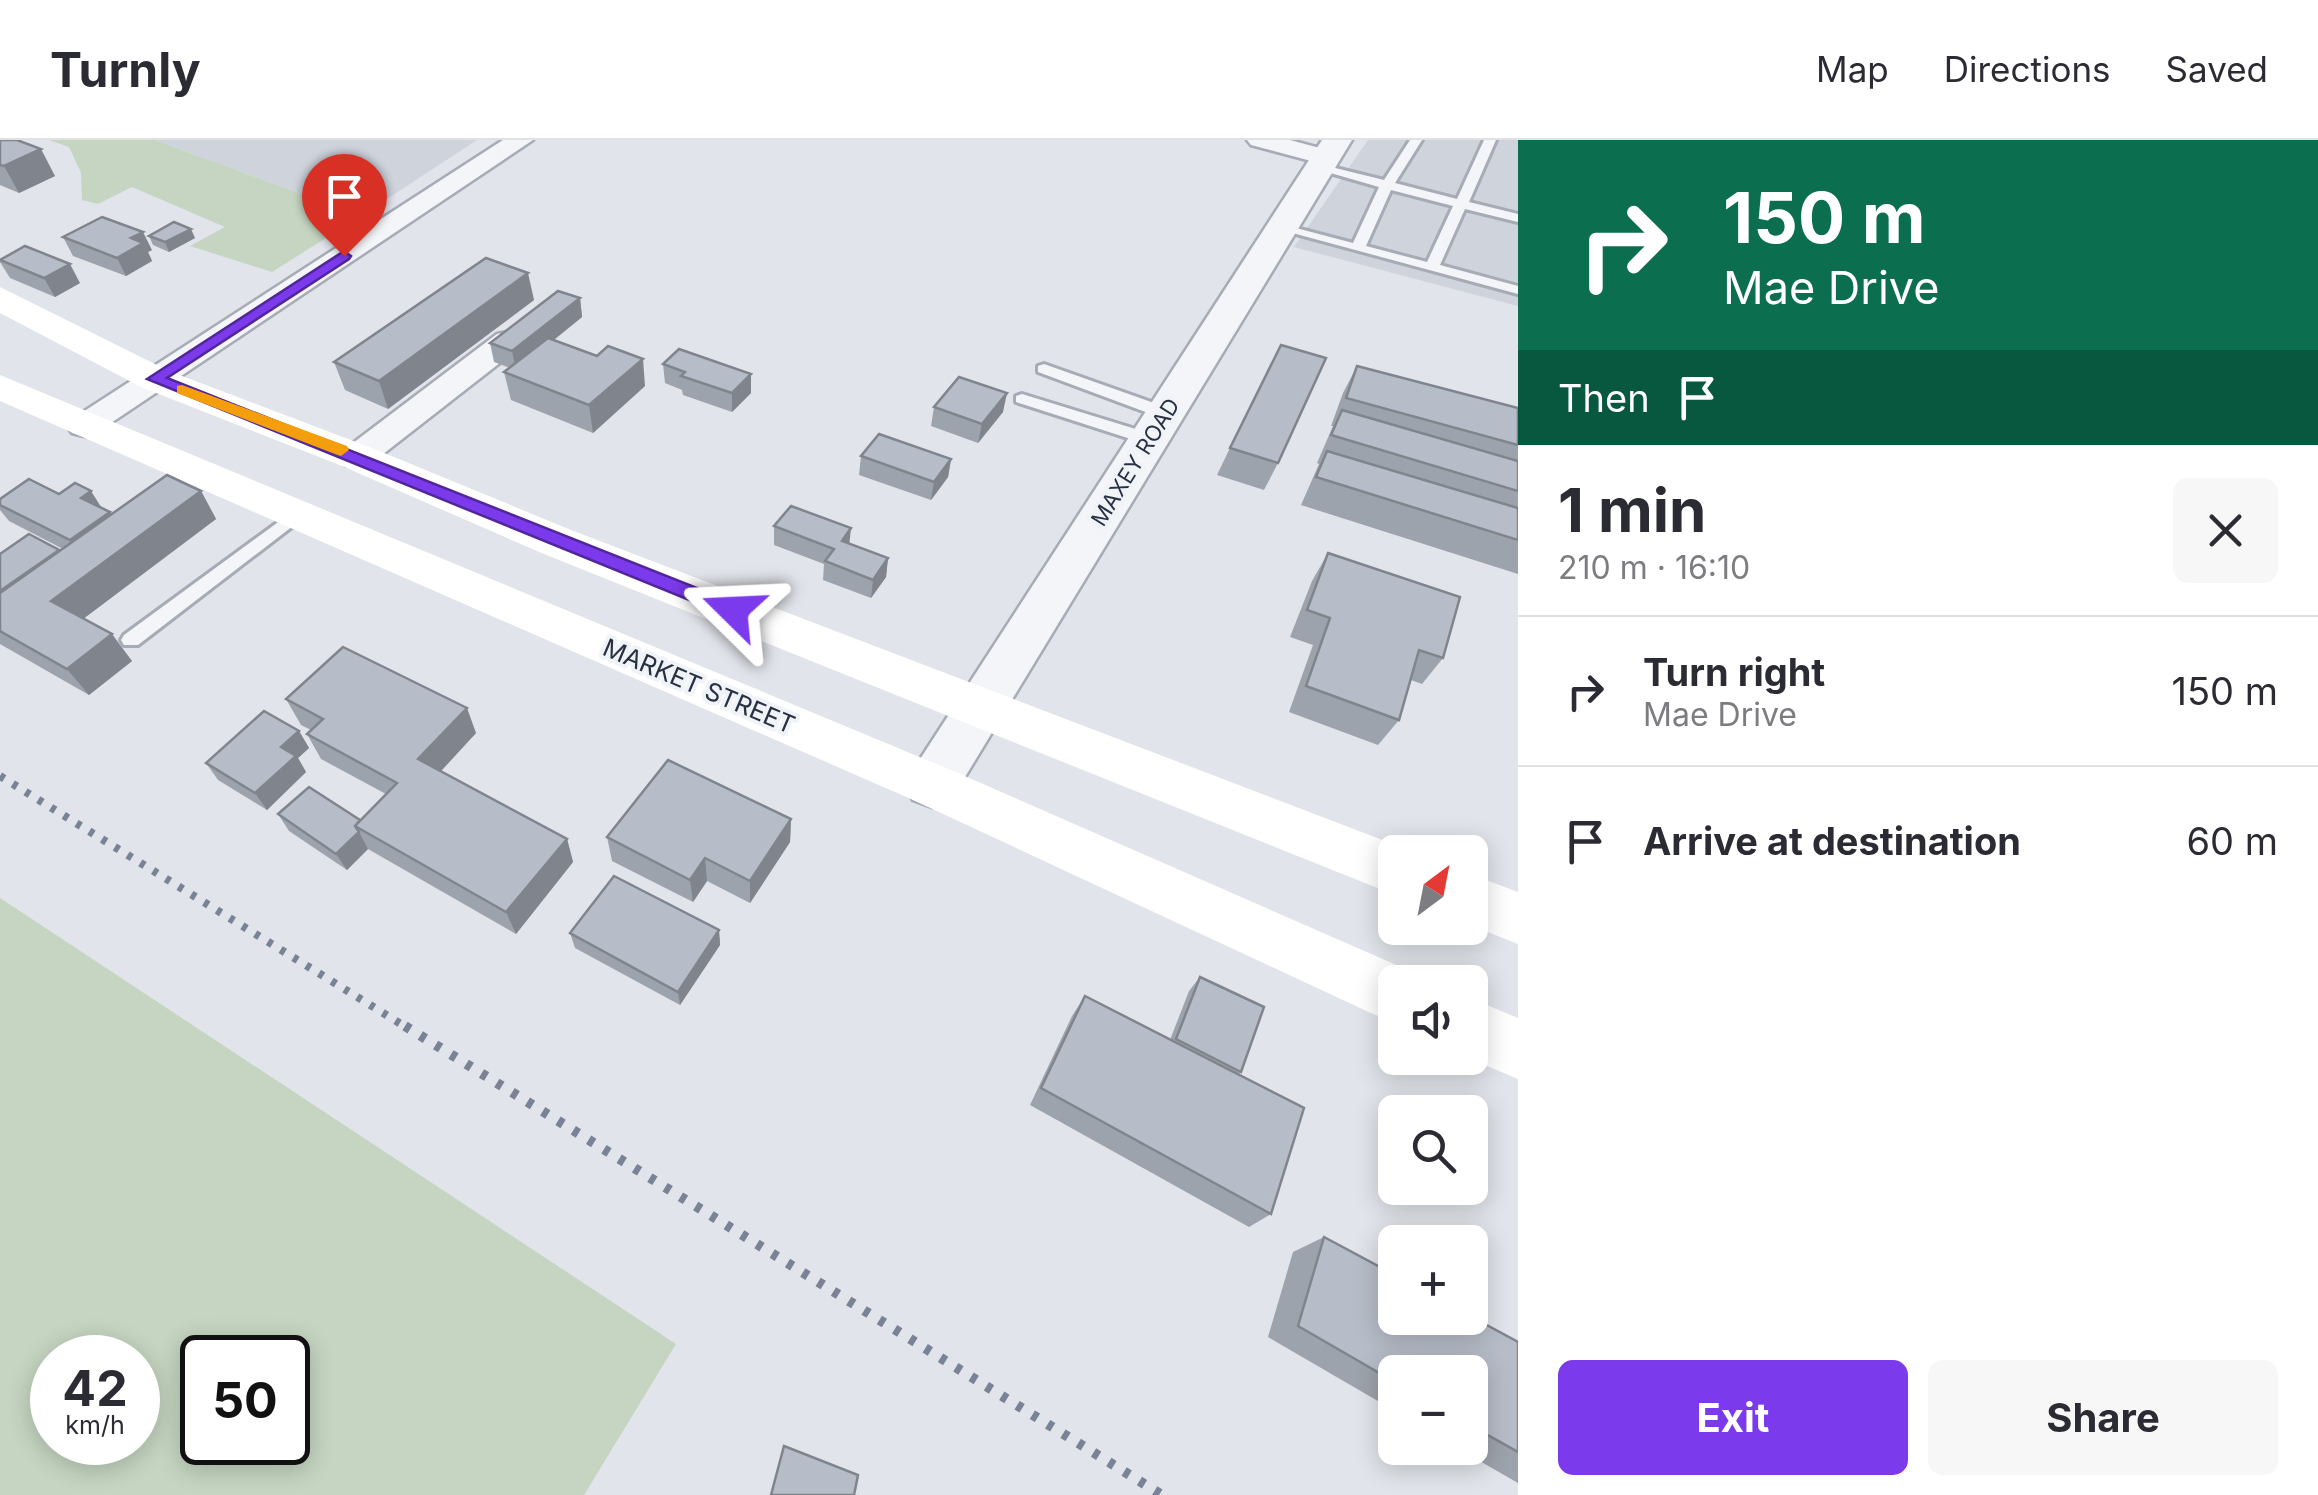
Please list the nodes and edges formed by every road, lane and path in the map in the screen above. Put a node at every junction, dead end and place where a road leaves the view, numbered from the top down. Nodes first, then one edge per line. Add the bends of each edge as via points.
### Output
1 (520, 140) edge
2 (1260, 140) edge
3 (1416, 140) edge
4 (1490, 140) edge
5 (1327, 155) edge
6 (1387, 185) junction
7 (1461, 204) junction
8 (1518, 218) edge
9 (1282, 228) junction
10 (1358, 248) junction
11 (1432, 268) junction
12 (1518, 290) edge
13 (0, 298) edge
14 (508, 340) edge
15 (1044, 369) dead end
16 (155, 379) junction
17 (0, 388) edge
18 (1022, 399) dead end
19 (84, 426) junction
20 (1157, 426) junction
21 (357, 456) junction
22 (296, 516) junction
23 (555, 540) junction
24 (495, 600) junction
25 (131, 640) dead end
26 (982, 706) junction
27 (932, 784) junction
28 (1378, 863) edge
29 (1488, 907) edge
30 (1518, 918) edge
31 (1378, 986) edge
32 (1488, 1036) edge
33 (1518, 1049) edge

1 - 16 street
2 - 5 street
3 - 6 lane
4 - 7 lane
5 - 6 lane
5 - 9 street, MAXEY ROAD
6 - 7 lane
6 - 10 lane
7 - 8 lane
7 - 11 lane
9 - 10 lane
9 - 20 street, MAXEY ROAD
10 - 11 lane
11 - 12 lane
13 - 16 main road
14 - 21 street
15 - 20 lane
16 - 19 street
16 - 21 main road
17 - 19 main road, MARKET STREET
18 - 20 lane
19 - 22 main road, MARKET STREET
20 - 26 street, MAXEY ROAD
21 - 23 main road
22 - 24 main road, MARKET STREET
22 - 25 lane
23 - 24 main road
23 - 26 main road
24 - 27 main road, MARKET STREET
26 - 27 street, MAXEY ROAD
26 - 28 main road
27 - 31 main road, MARKET STREET
29 - 30 main road
32 - 33 main road

